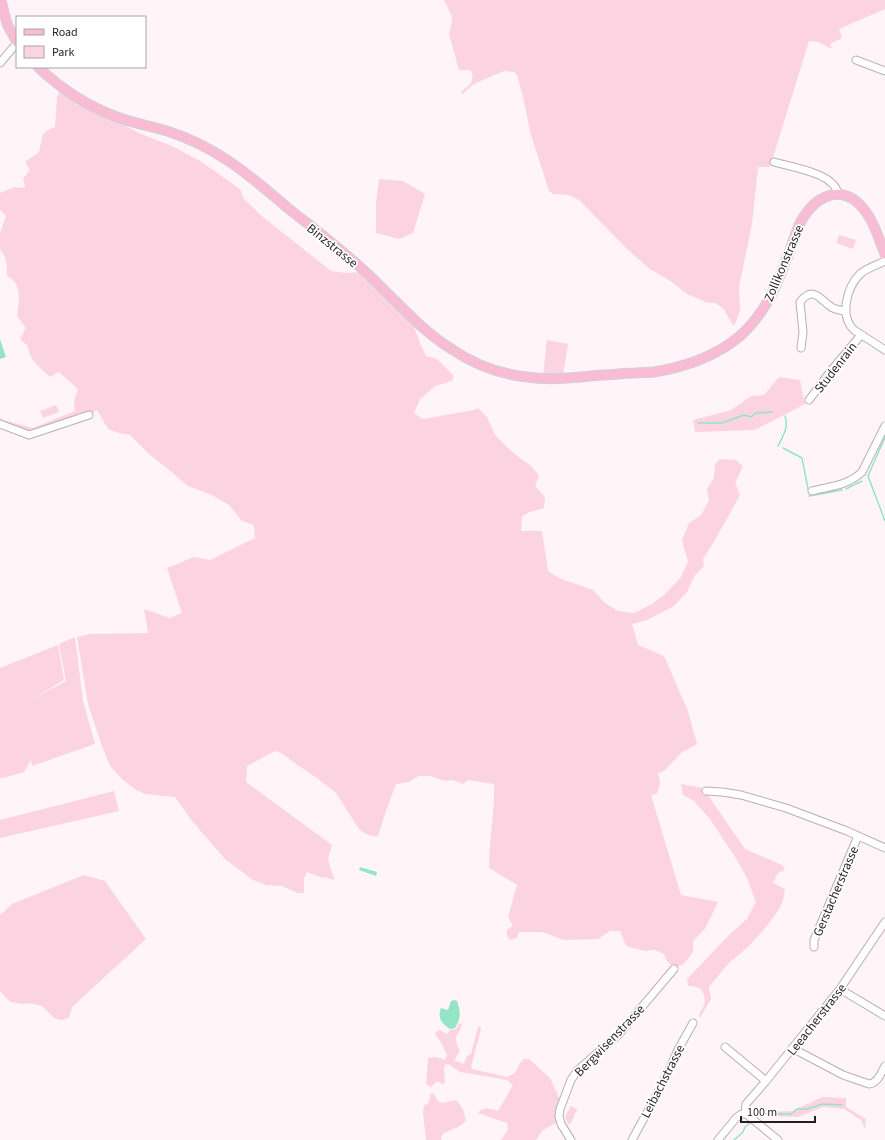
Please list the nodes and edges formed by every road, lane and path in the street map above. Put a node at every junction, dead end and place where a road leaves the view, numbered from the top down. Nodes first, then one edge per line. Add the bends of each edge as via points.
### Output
1 (1, 0) edge
2 (16, 40) edge
3 (16, 43) edge
4 (856, 60) dead end
5 (0, 63) edge
6 (39, 68) edge
7 (885, 71) edge
8 (774, 162) dead end
9 (838, 195) junction
10 (885, 254) edge
11 (885, 261) edge
12 (846, 310) junction
13 (861, 335) junction
14 (801, 348) dead end
15 (885, 350) edge
16 (636, 373) joint
17 (809, 400) dead end
18 (89, 415) dead end
19 (0, 424) edge
20 (885, 426) edge
21 (812, 491) dead end
22 (706, 791) dead end
23 (858, 836) junction
24 (885, 848) edge
25 (885, 922) edge
26 (814, 947) dead end
27 (674, 969) dead end
28 (840, 989) junction
29 (885, 1016) edge
30 (693, 1023) dead end
31 (725, 1047) dead end
32 (792, 1048) junction
33 (885, 1066) edge
34 (766, 1081) junction
35 (745, 1113) junction
36 (571, 1140) edge
37 (632, 1140) edge
38 (718, 1140) edge
39 (778, 1140) edge

1 - 2 main road via 5,18
3 - 5 street
4 - 7 street
6 - 16 main road, Binzstrasse via 72,94 96,108 118,118 182,137 233,164 351,258 434,337 451,350 482,366 532,378
8 - 9 street via 816,173 833,184
9 - 10 main road via 851,199 866,211
9 - 16 main road, Zollikonstrasse via 819,200 806,213 771,296 740,336 699,361 680,367
11 - 12 street via 860,274 849,293
12 - 13 street via 850,327
12 - 14 street via 834,309 816,295 804,296 800,302 803,332
13 - 15 street
13 - 17 street, Studenrain
18 - 19 street via 29,435
20 - 21 street via 858,476 843,484
22 - 23 street via 741,795 786,808
23 - 24 street
23 - 26 street, Gerstacherstrasse via 814,940
25 - 28 street, Leeacherstrasse
27 - 36 street, Bergwisenstrasse via 619,1034 577,1070 559,1116
28 - 29 street
28 - 32 street, Leeacherstrasse
30 - 37 street, Leibachstrasse
31 - 34 street
32 - 33 street via 843,1075 868,1084 876,1081
32 - 34 street, Leeacherstrasse
34 - 35 street, Leeacherstrasse via 746,1104
35 - 38 street via 736,1118
35 - 39 street

